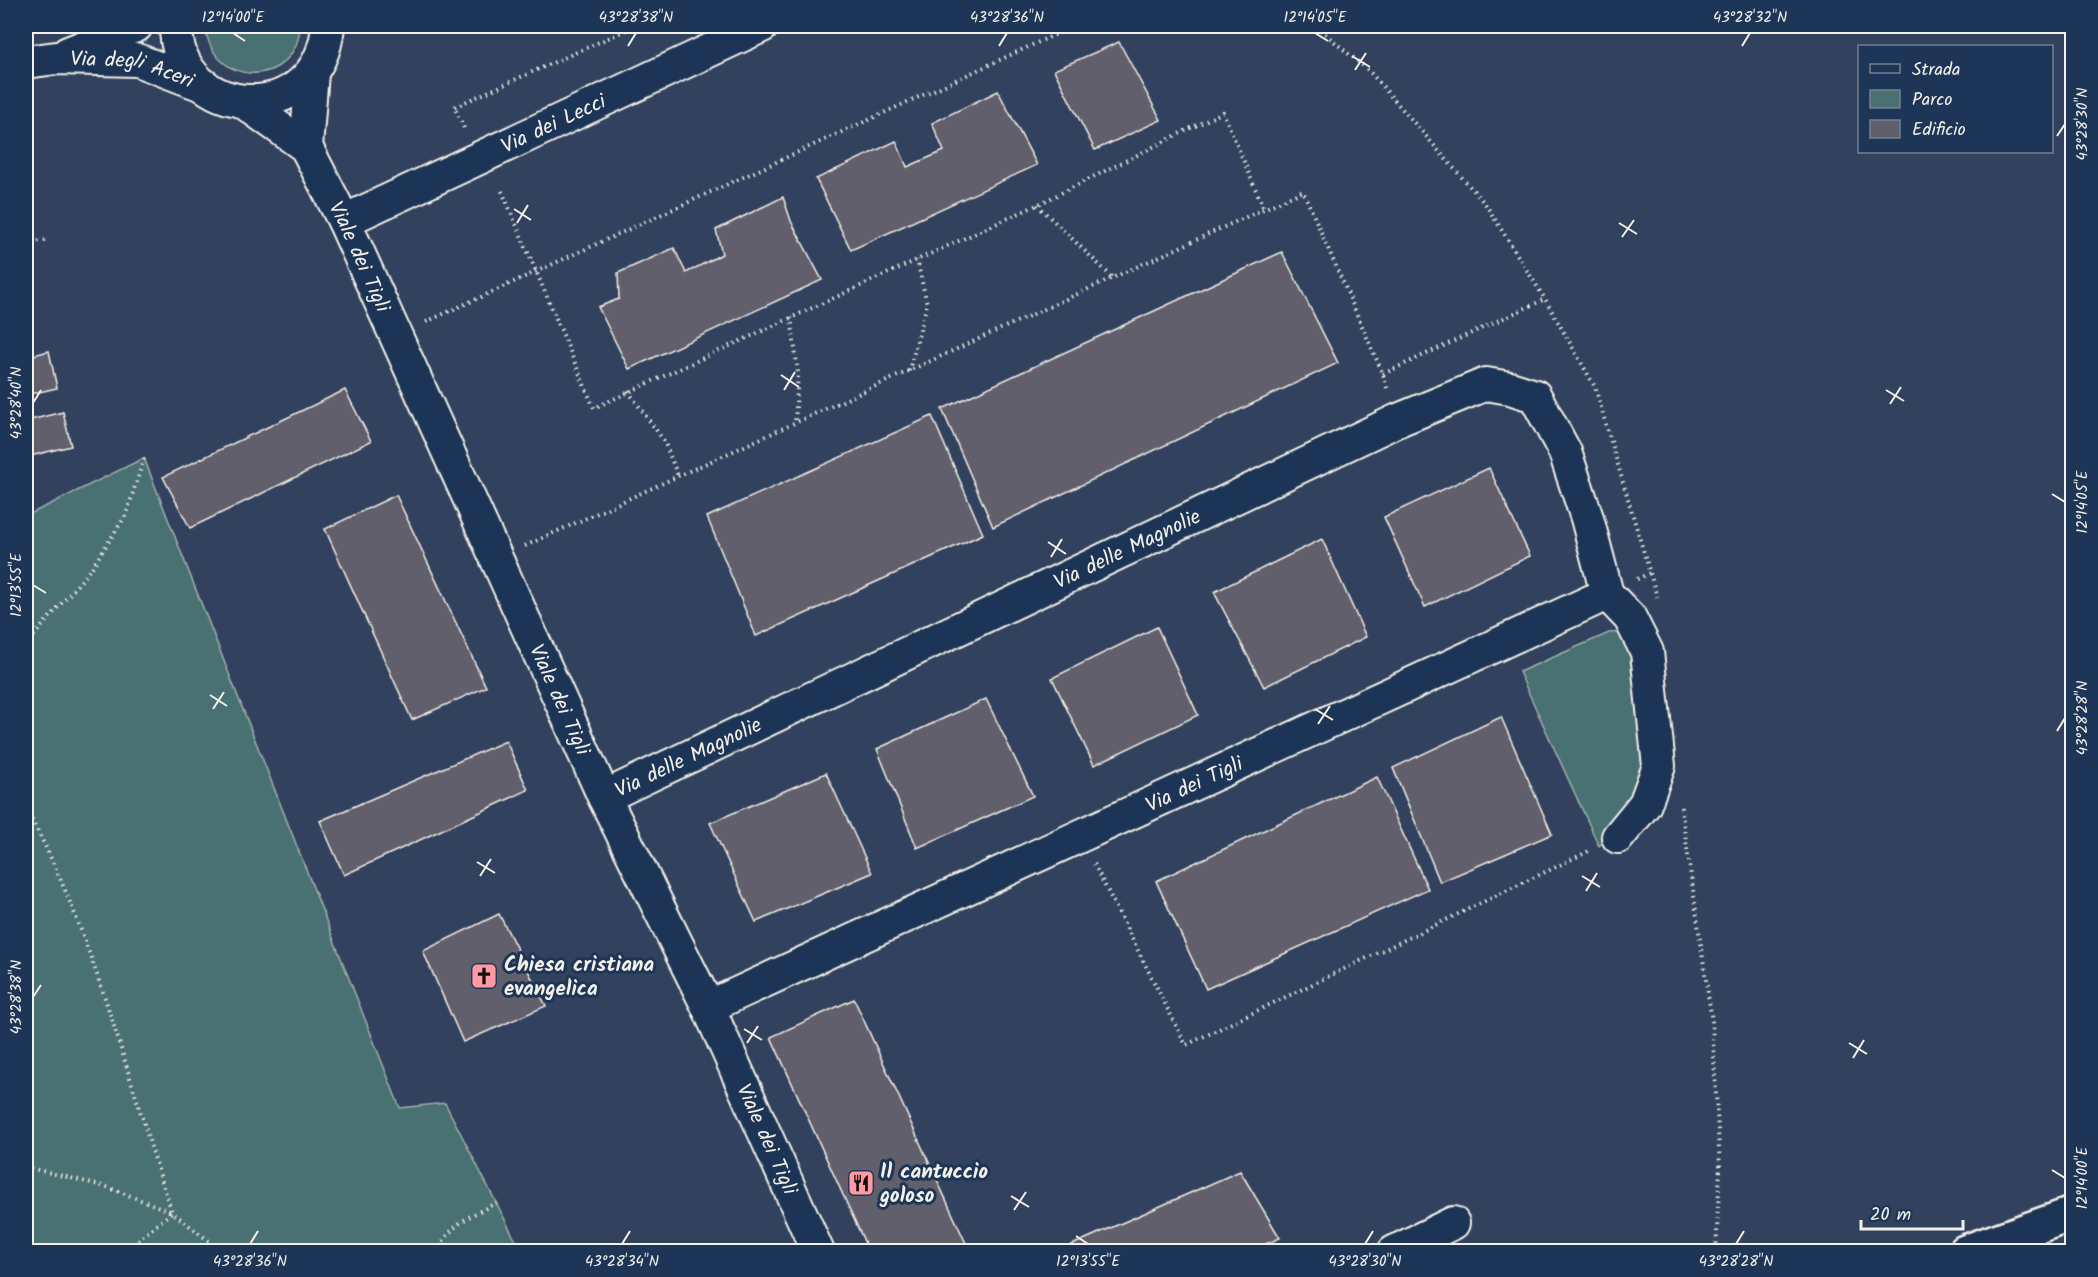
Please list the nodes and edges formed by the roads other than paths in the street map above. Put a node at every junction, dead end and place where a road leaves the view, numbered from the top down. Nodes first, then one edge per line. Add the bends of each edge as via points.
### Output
1 (136, 26) edge
2 (176, 26) edge
3 (328, 26) edge
4 (762, 26) edge
5 (57, 58) junction
6 (26, 62) edge
7 (312, 73) junction
8 (206, 87) junction
9 (242, 101) junction
10 (306, 147) junction
11 (344, 221) junction
12 (1607, 594) junction
13 (604, 797) junction
14 (1618, 837) road end
15 (708, 1007) junction
16 (2073, 1214) edge
17 (1453, 1223) dead end
18 (818, 1251) edge
19 (1394, 1251) edge
20 (1965, 1251) edge

1 - 5 street, Via degli Aceri
2 - 8 street via 184,60
3 - 7 street via 323,51
4 - 11 street, Via dei Lecci
5 - 6 street, Via degli Aceri
5 - 8 street, Via degli Aceri via 137,60
7 - 9 street via 284,95 264,101
7 - 10 street
8 - 9 street, Via degli Aceri
9 - 10 street, Viale dei Tigli
10 - 11 street, Viale dei Tigli
11 - 13 street, Viale dei Tigli
12 - 13 street, Via delle Magnolie via 1565,452 1535,396 1486,384 1396,421
12 - 14 street via 1630,618 1647,652 1659,766 1645,804
12 - 15 street, Via dei Tigli
13 - 15 street, Viale dei Tigli
15 - 18 street, Viale dei Tigli
16 - 20 street
17 - 19 street

